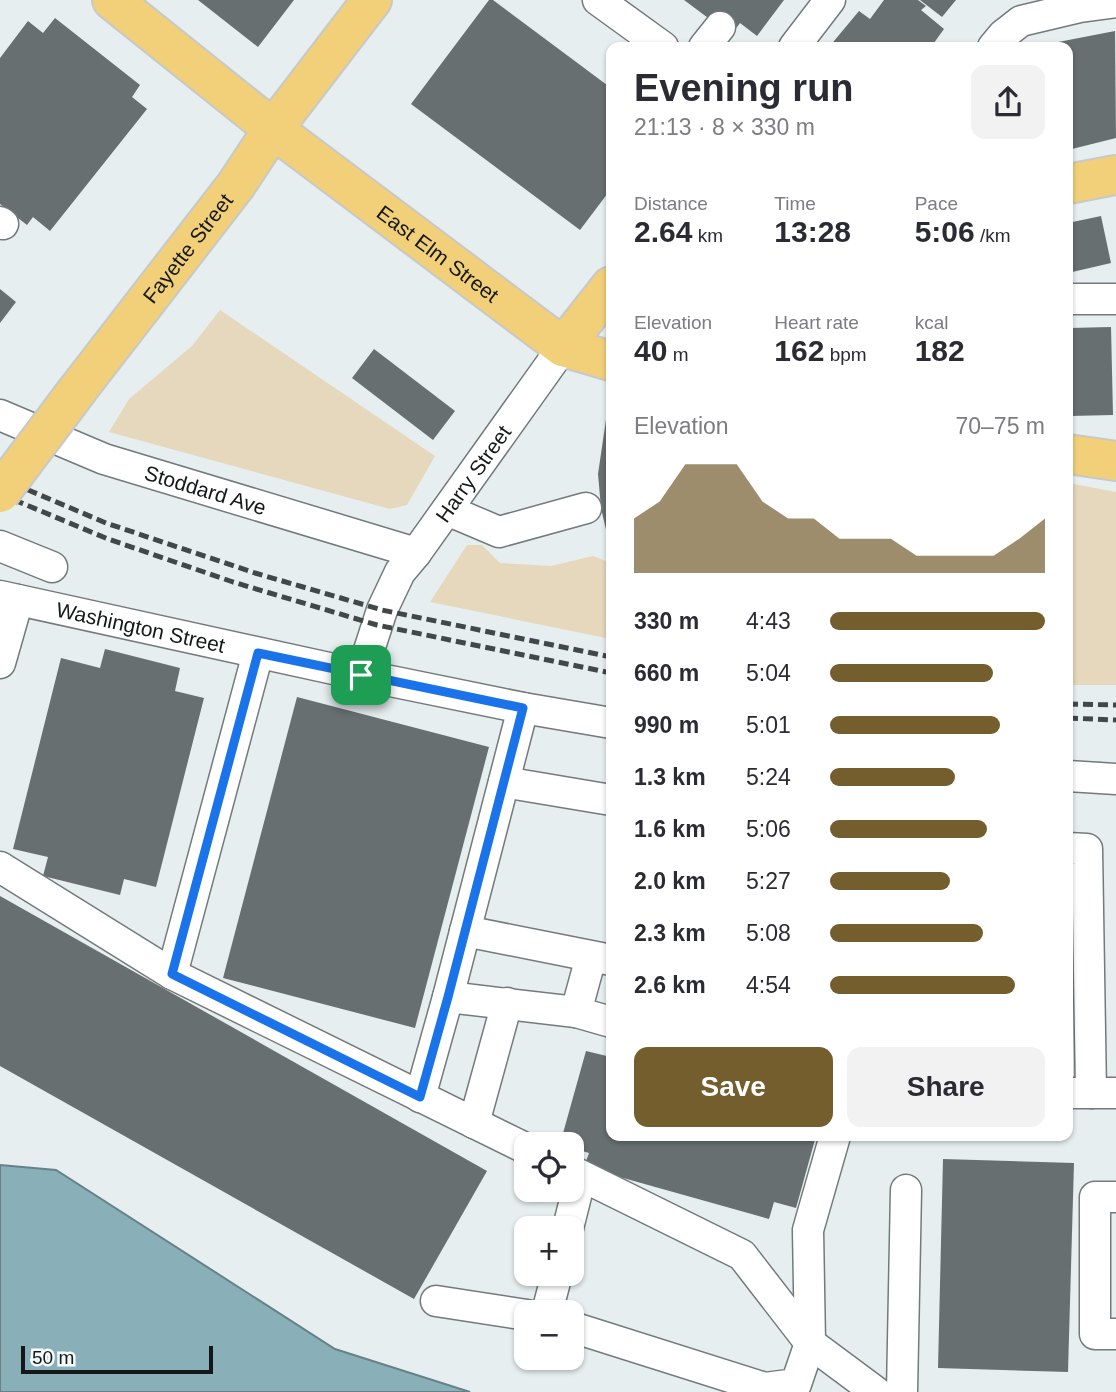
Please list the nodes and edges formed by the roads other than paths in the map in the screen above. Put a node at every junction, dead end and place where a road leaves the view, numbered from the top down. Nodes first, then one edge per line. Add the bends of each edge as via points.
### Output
1 (372, 0) edge
2 (597, 0) edge
3 (830, 0) edge
4 (1116, 2) edge
5 (132, 6) edge
6 (656, 42) edge
7 (798, 42) edge
8 (997, 42) edge
9 (273, 129) junction
10 (1116, 175) edge
11 (1073, 183) edge
12 (606, 292) edge
13 (1073, 299) edge
14 (1116, 299) edge
15 (564, 347) junction
16 (606, 360) edge
17 (0, 415) edge
18 (1073, 455) edge
19 (1116, 461) edge
20 (0, 493) edge
21 (586, 508) dead end
22 (447, 510) junction
23 (0, 545) edge
24 (416, 553) junction
25 (52, 567) dead end
26 (9, 598) edge
27 (258, 653) junction
28 (0, 663) edge
29 (361, 675) junction
30 (523, 708) junction
31 (606, 722) edge
32 (1073, 776) edge
33 (1116, 779) edge
34 (504, 782) junction
35 (606, 799) edge
36 (1073, 848) edge
37 (0, 867) edge
38 (465, 931) junction
39 (601, 958) edge
40 (172, 974) junction
41 (448, 997) junction
42 (507, 1003) junction
43 (576, 1012) junction
44 (606, 1021) edge
45 (1079, 1041) edge
46 (1091, 1093) edge
47 (420, 1097) junction
48 (474, 1123) junction
49 (834, 1141) edge
50 (514, 1143) edge
51 (584, 1177) edge
52 (906, 1190) dead end
53 (1116, 1197) edge
54 (436, 1301) dead end
55 (514, 1313) edge
56 (584, 1331) edge
57 (1116, 1335) edge
58 (810, 1343) junction
59 (876, 1392) edge
60 (902, 1392) edge

1 - 9 main road, Fayette Street
2 - 6 street
3 - 7 street
4 - 8 street via 1021,21
5 - 9 main road, East Elm Street
9 - 15 main road, East Elm Street
9 - 20 main road, Fayette Street, bridge via 236,185
10 - 11 main road
12 - 15 main road, Harry Street
13 - 14 street
15 - 16 main road, East Elm Street
15 - 22 street, Harry Street
17 - 24 street, Stoddard Ave via 104,459
18 - 19 main road
21 - 22 street via 499,532
22 - 24 street, Harry Street
23 - 25 street
24 - 29 street, Harry Street via 400,572 382,610
26 - 27 street, Washington Street
26 - 28 street
27 - 29 street, Washington Street
27 - 40 street
29 - 30 street, Washington Street
30 - 31 street, Washington Street
30 - 34 street
32 - 33 street
34 - 35 street
34 - 38 street
36 - 45 street via 1087,849
37 - 40 street
38 - 39 street
38 - 41 street
39 - 43 street
40 - 47 street
41 - 42 street
41 - 47 street
42 - 43 street
42 - 48 street
43 - 44 street
45 - 46 street
47 - 48 street
48 - 50 street
49 - 58 street via 808,1230
51 - 58 street via 742,1255
52 - 60 street
53 - 57 street via 1095,1197 1095,1334
54 - 55 street
56 - 58 street via 765,1388 796,1384
58 - 59 street

